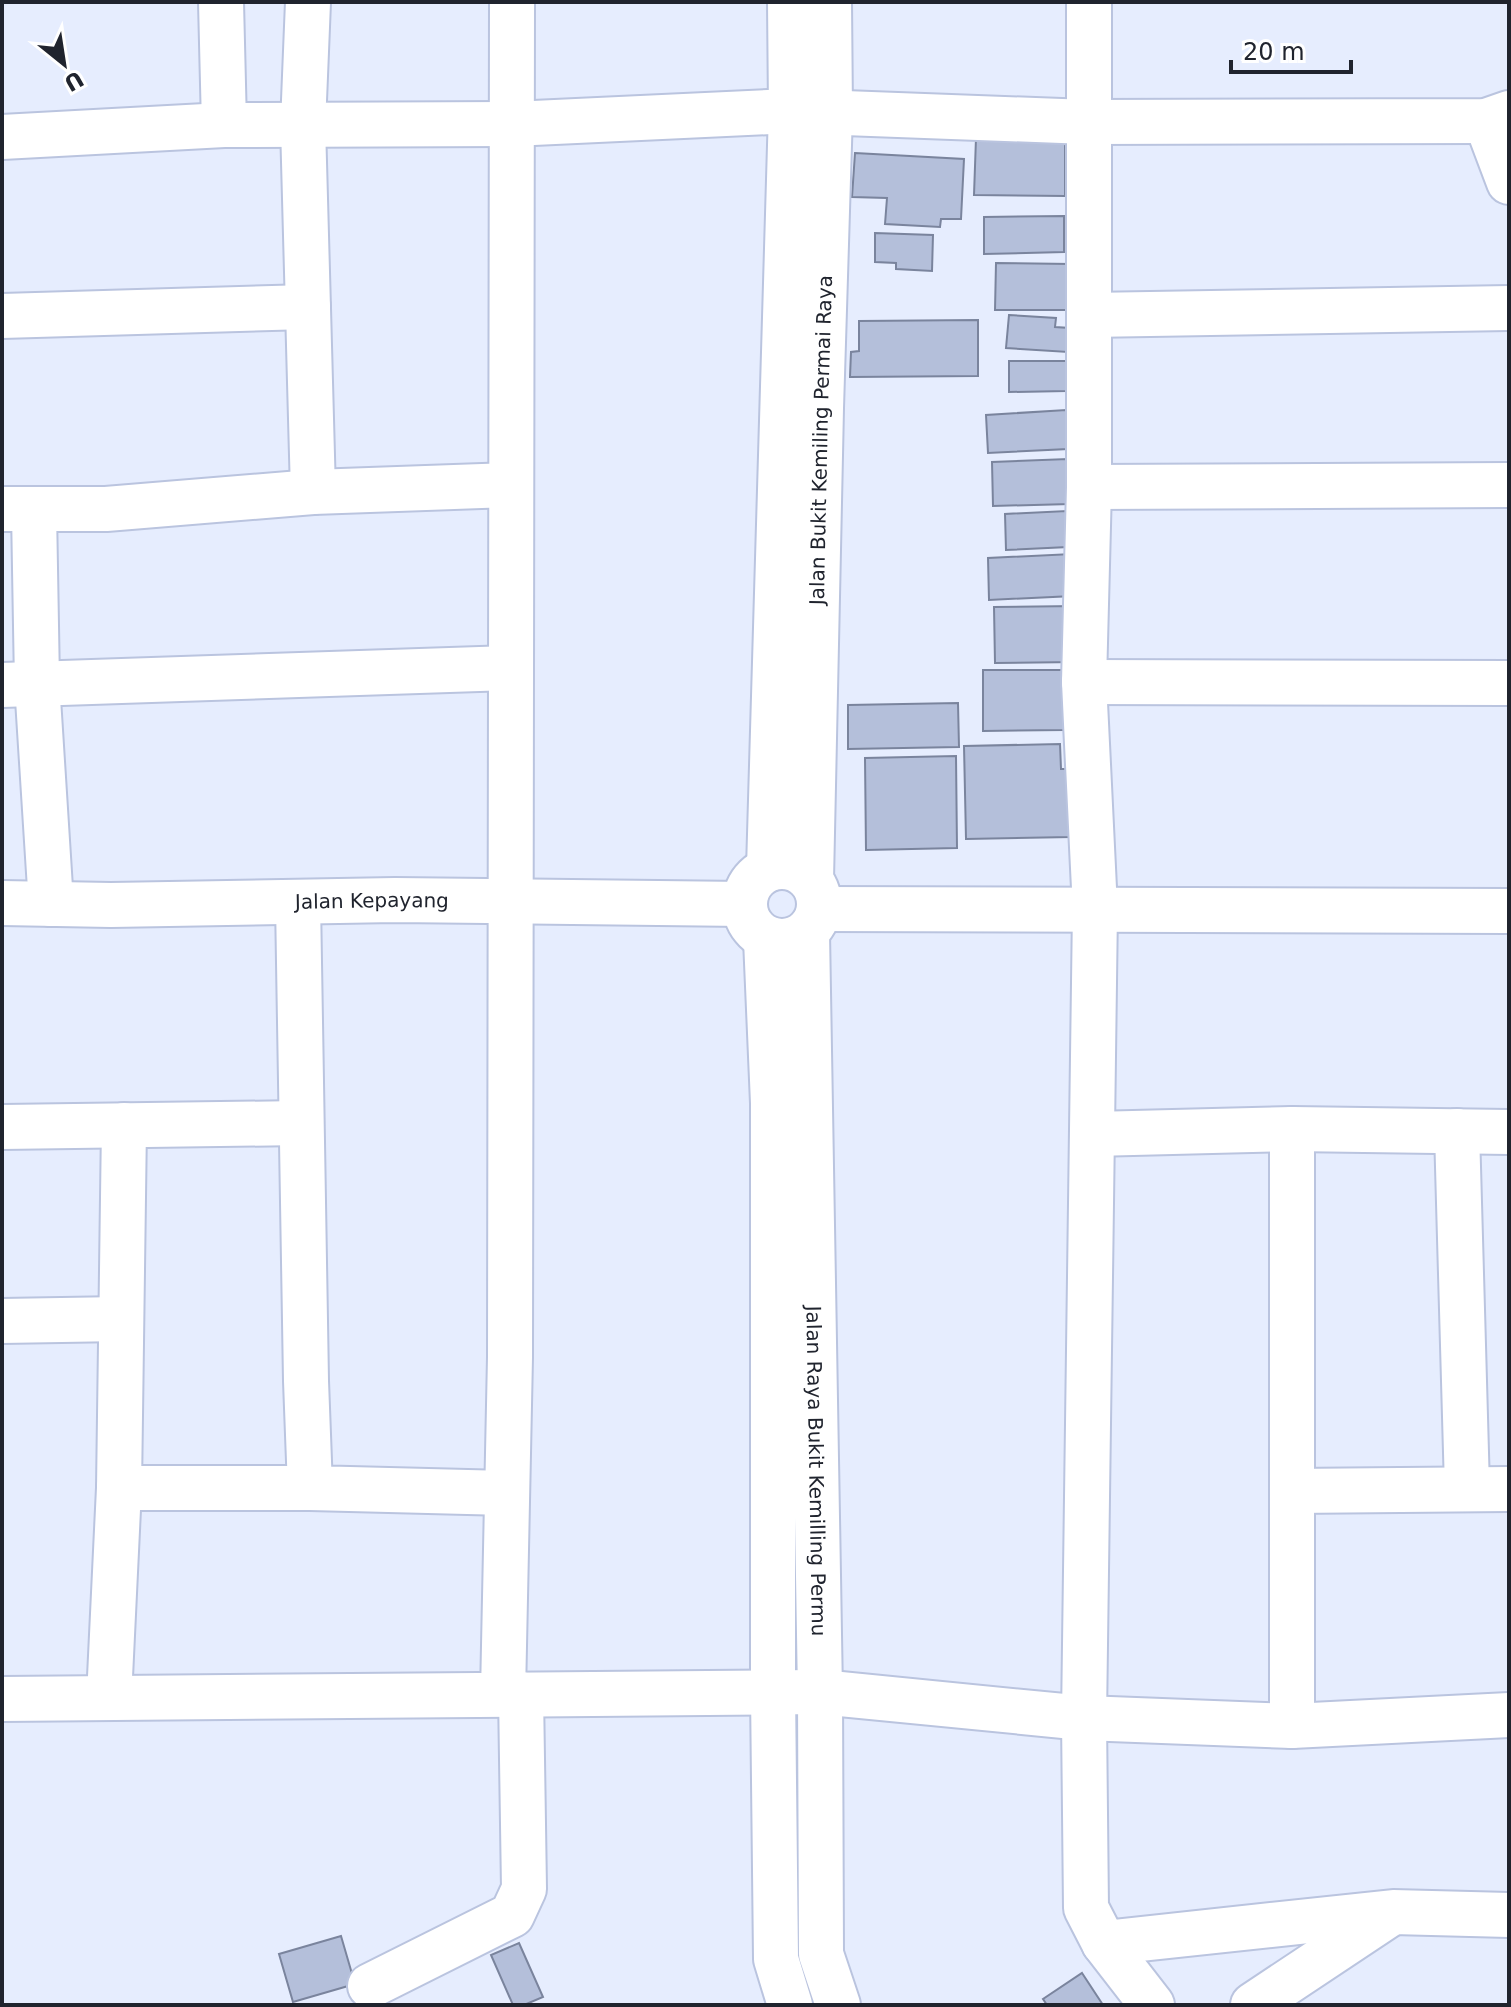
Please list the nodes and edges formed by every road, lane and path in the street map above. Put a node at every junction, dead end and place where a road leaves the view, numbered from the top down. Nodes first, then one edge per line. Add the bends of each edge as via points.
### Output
1 (221, 2) edge
2 (308, 2) edge
3 (512, 2) edge
4 (790, 2) edge
5 (829, 2) edge
6 (1089, 2) edge
7 (811, 112) junction
8 (1497, 117) edge
9 (1088, 122) junction
10 (512, 124) junction
11 (224, 125) junction
12 (303, 125) junction
13 (2, 137) edge
14 (1509, 182) edge
15 (308, 307) junction
16 (1509, 308) edge
17 (1089, 315) junction
18 (2, 316) edge
19 (511, 485) junction
20 (1509, 485) edge
21 (1089, 487) junction
22 (313, 492) junction
23 (18, 510) edge
24 (510, 668) junction
25 (1084, 682) junction
26 (1509, 683) edge
27 (19, 684) edge
28 (298, 902) junction
29 (2, 903) edge
30 (510, 903) junction
31 (51, 904) junction
32 (1095, 909) junction
33 (1509, 911) edge
34 (789, 913) junction
35 (301, 1123) junction
36 (124, 1125) junction
37 (2, 1127) edge
38 (1292, 1129) junction
39 (1457, 1131) junction
40 (1509, 1132) edge
41 (1093, 1134) junction
42 (121, 1319) junction
43 (2, 1321) edge
44 (119, 1488) junction
45 (310, 1488) junction
46 (1488, 1488) edge
47 (1292, 1491) junction
48 (507, 1493) junction
49 (773, 1692) junction
50 (820, 1692) junction
51 (512, 1694) junction
52 (109, 1698) junction
53 (2, 1699) edge
54 (1509, 1715) edge
55 (1084, 1718) junction
56 (1292, 1726) junction
57 (1393, 1912) junction
58 (1509, 1915) edge
59 (1104, 1943) junction
60 (370, 1986) dead end
61 (790, 2005) edge
62 (838, 2005) edge
63 (1152, 2005) edge
64 (1253, 2005) edge

1 - 11 street
2 - 12 street
3 - 10 street
4 - 7 street, Jalan Bukit Kemiling Permai Raya
5 - 7 street, Jalan Bukit Kemiling Permai Raya
6 - 9 street
7 - 9 street
7 - 10 street
7 - 34 street, Jalan Bukit Kemiling Permai Raya via 821,408
7 - 34 street, Jalan Bukit Kemiling Permai Raya via 769,869 755,877 747,891
8 - 9 street
8 - 14 street
9 - 17 street
10 - 12 street
10 - 19 street
11 - 12 street
11 - 13 street
12 - 15 street
15 - 18 street
15 - 22 street
16 - 17 street
17 - 21 street
19 - 22 street
19 - 24 street
20 - 21 street
21 - 25 street
22 - 23 street via 106,509
23 - 27 street
24 - 27 street
24 - 30 street
25 - 26 street
25 - 32 street
27 - 31 street
28 - 30 street, Jalan Kepayang
28 - 31 street, Jalan Kepayang
28 - 35 street
29 - 31 street, Jalan Kepayang
30 - 34 street, Jalan Kepayang
30 - 48 street
32 - 33 street, Jalan Kepayang
32 - 34 street, Jalan Kepayang
32 - 41 street
34 - 49 street, Jalan Raya Bukit Kemilling Permu via 773,1103
34 - 50 street, Jalan Raya Bukit Kemilling Permu
35 - 36 street
35 - 45 street
36 - 37 street
36 - 42 street
38 - 39 street
38 - 41 street
38 - 47 street
39 - 40 street
39 - 46 street
41 - 55 street
42 - 43 street
42 - 44 street
44 - 45 street
44 - 52 street
45 - 48 street
46 - 47 street
47 - 56 street
48 - 51 street
49 - 50 street
49 - 51 street
49 - 61 street, Jalan Raya Bukit Kemilling Permu via 776,1959
50 - 55 street
50 - 62 street, Jalan Raya Bukit Kemilling Permu via 821,1954
51 - 52 street
51 - 60 street via 524,1889 512,1915
52 - 53 street
54 - 56 street
55 - 56 street
55 - 59 street via 1086,1908
57 - 58 street
57 - 59 street
57 - 64 street
59 - 63 street

